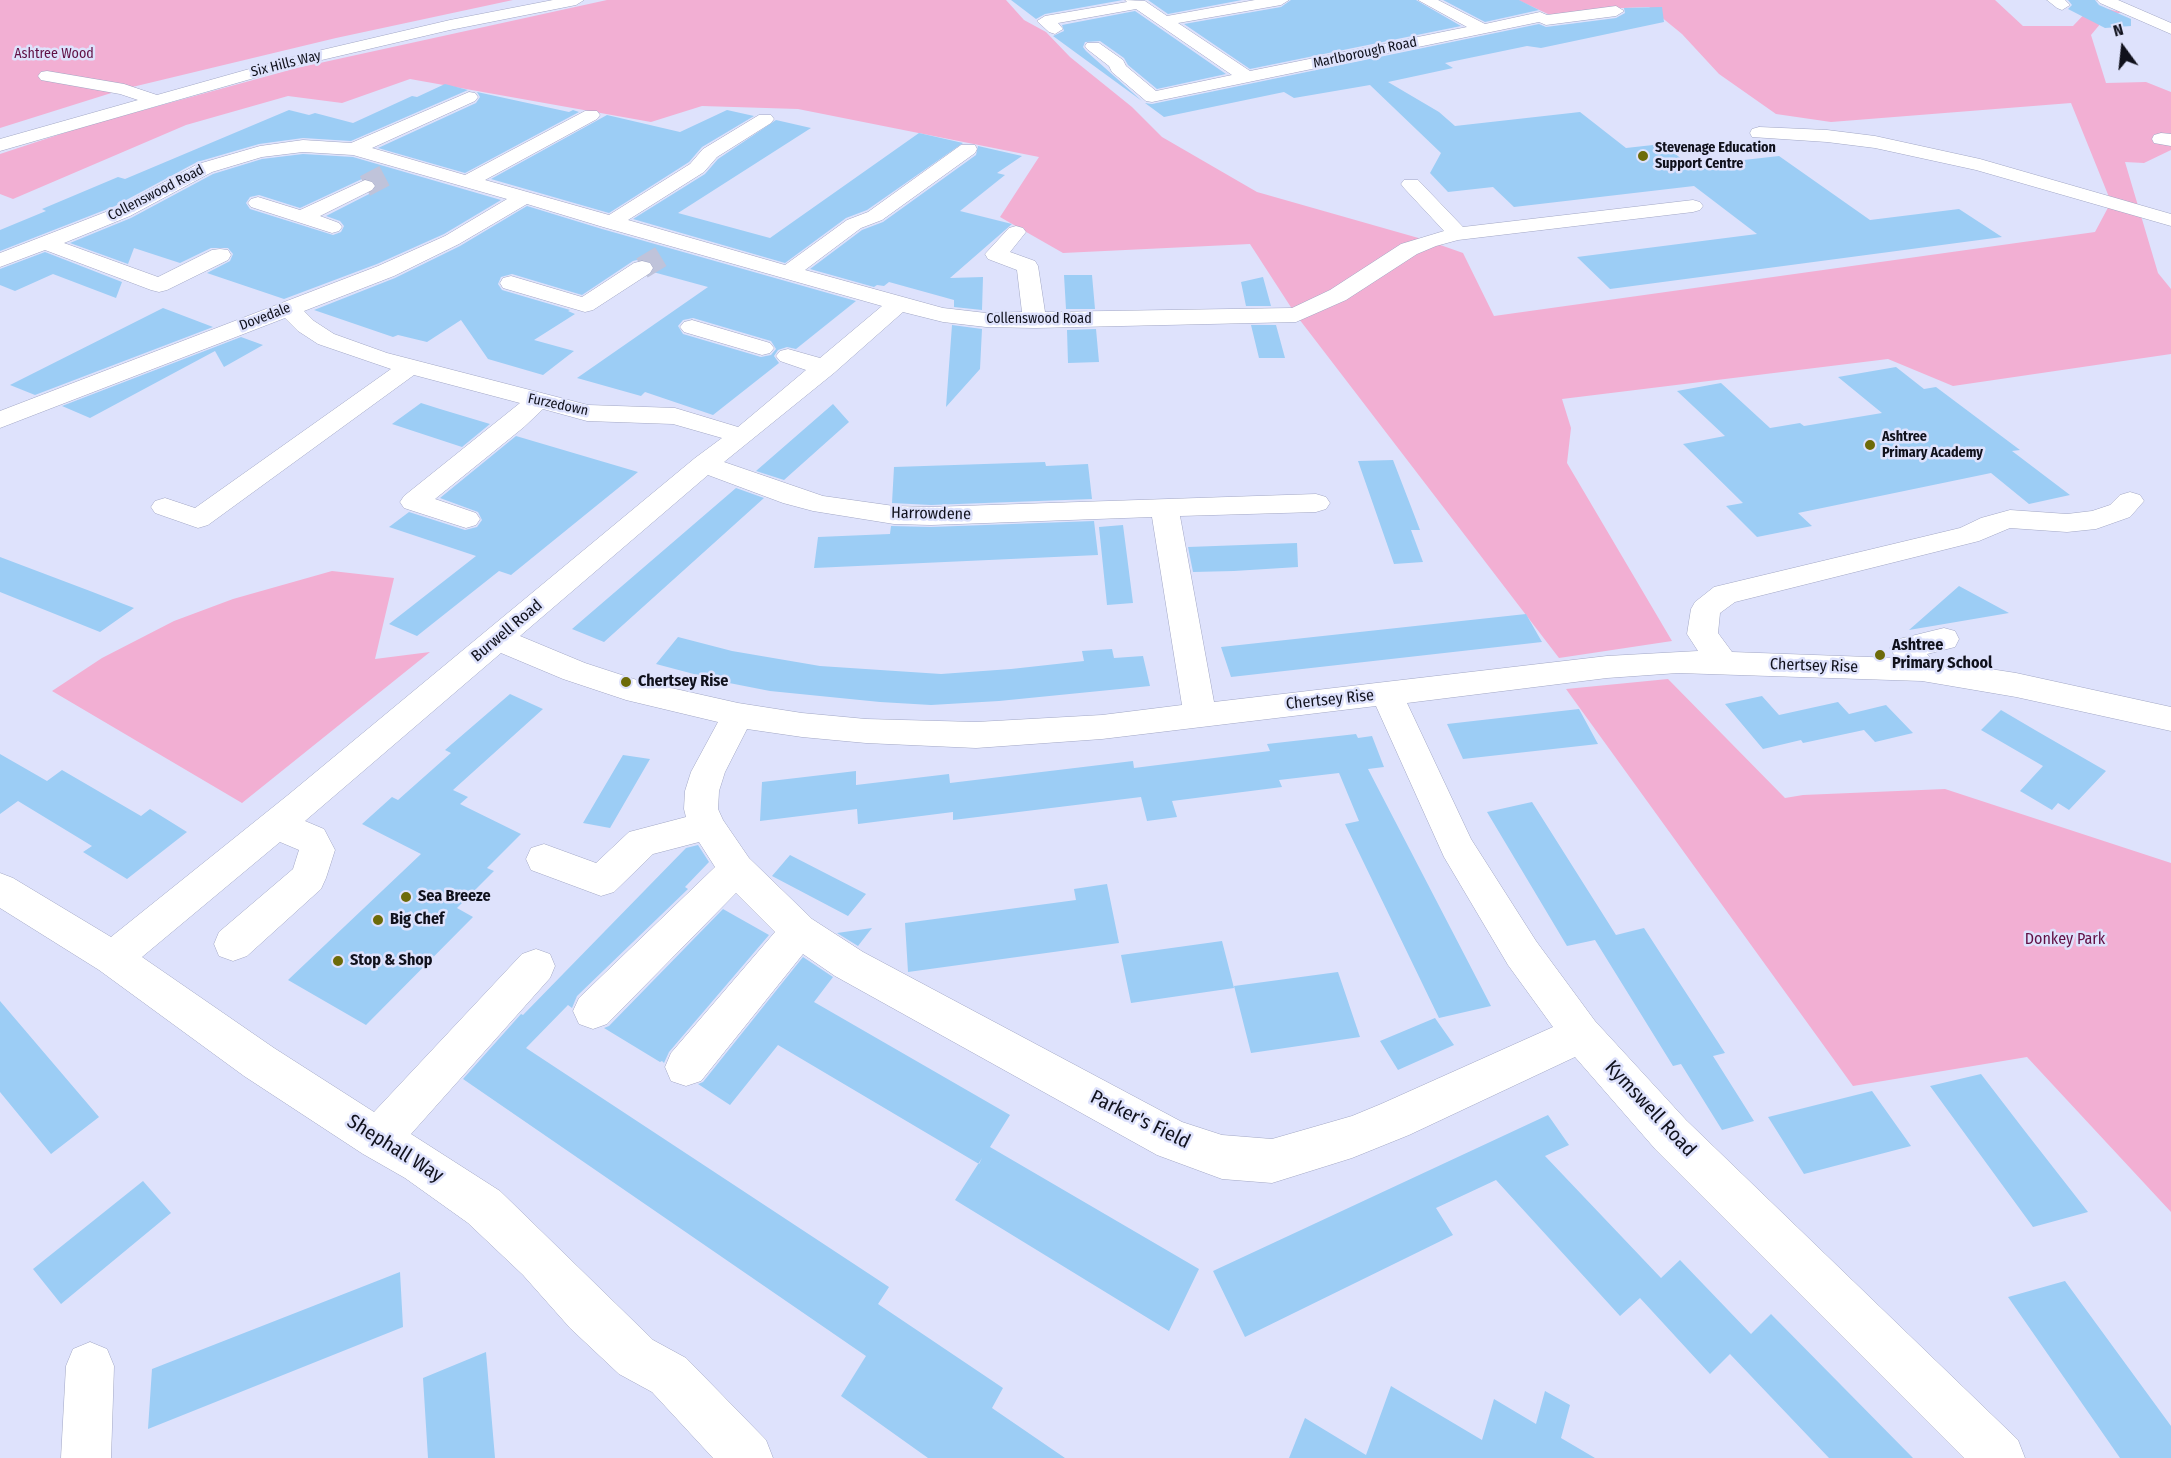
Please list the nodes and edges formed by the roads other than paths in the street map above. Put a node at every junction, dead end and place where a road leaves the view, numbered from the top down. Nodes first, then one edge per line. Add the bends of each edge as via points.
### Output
1 (576, 0) edge
2 (1281, 0) edge
3 (1426, 0) edge
4 (2105, 0) edge
5 (1137, 2) edge
6 (1616, 11) dead end
7 (1165, 21) junction
8 (1055, 29) dead end
9 (1483, 29) junction
10 (2171, 29) edge
11 (1093, 46) dead end
12 (47, 76) dead end
13 (1247, 77) junction
14 (469, 98) dead end
15 (153, 100) junction
16 (591, 115) dead end
17 (765, 119) dead end
18 (1759, 134) dead end
19 (0, 145) edge
20 (354, 149) junction
21 (968, 149) dead end
22 (407, 165) junction
23 (386, 175) tunnel mouth
24 (466, 182) junction
25 (1411, 184) dead end
26 (365, 186) tunnel mouth
27 (523, 198) junction
28 (258, 203) dead end
29 (1693, 206) dead end
30 (302, 217) junction
31 (610, 222) junction
32 (2163, 222) edge
33 (332, 227) dead end
34 (1016, 232) dead end
35 (1458, 234) junction
36 (683, 242) junction
37 (45, 243) junction
38 (220, 255) dead end
39 (662, 256) tunnel mouth
40 (0, 261) edge
41 (642, 268) tunnel mouth
42 (788, 273) junction
43 (511, 284) dead end
44 (899, 304) junction
45 (288, 308) junction
46 (1035, 321) junction
47 (690, 328) dead end
48 (762, 348) dead end
49 (788, 356) dead end
50 (412, 365) junction
51 (825, 368) junction
52 (537, 402) junction
53 (0, 420) edge
54 (742, 436) junction
55 (704, 465) junction
56 (2130, 501) dead end
57 (1316, 503) dead end
58 (165, 507) dead end
59 (1165, 509) junction
60 (466, 519) dead end
61 (498, 639) junction
62 (1944, 639) dead end
63 (1723, 663) junction
64 (1922, 670) junction
65 (1387, 694) junction
66 (738, 715) junction
67 (1200, 717) junction
68 (2171, 719) edge
69 (276, 825) junction
70 (707, 826) junction
71 (544, 859) dead end
72 (736, 869) junction
73 (0, 889) edge
74 (799, 931) junction
75 (233, 944) dead end
76 (113, 958) junction
77 (536, 966) dead end
78 (593, 1011) dead end
79 (1581, 1034) junction
80 (686, 1067) dead end
81 (378, 1139) junction
82 (90, 1366) dead end
83 (86, 1458) edge
84 (748, 1458) edge
85 (2000, 1458) edge

1 - 15 street, Six Hills Way via 292,62
2 - 7 street
3 - 9 street
4 - 10 street
5 - 7 street
5 - 8 street via 1045,21
6 - 9 street, Marlborough Road
7 - 13 street
9 - 13 street, Marlborough Road
11 - 13 street, Marlborough Road via 1152,97
12 - 15 street via 124,89
14 - 20 street, Collenswood Road
15 - 19 street, Six Hills Way
16 - 24 street
17 - 31 street via 710,153 697,168
18 - 32 street via 1827,136 1887,144 2111,202
20 - 22 street, Collenswood Road
20 - 37 street, Collenswood Road via 284,148 224,162 185,177 123,212
21 - 42 street
22 - 23 street
22 - 24 street, Collenswood Road
24 - 27 street, Collenswood Road
25 - 35 street
26 - 30 street
27 - 31 street, Collenswood Road
27 - 45 street, Dovedale via 413,259
28 - 30 street
29 - 35 street
30 - 33 street
31 - 36 street, Collenswood Road
34 - 46 street via 996,254 1028,266
35 - 46 street, Collenswood Road via 1409,249 1338,295 1296,315
36 - 39 street
36 - 42 street, Collenswood Road
37 - 38 street via 159,285
37 - 40 street, Collenswood Road
41 - 43 street via 585,305
42 - 44 street, Collenswood Road
44 - 46 street, Collenswood Road via 969,318
44 - 51 street, Burwell Road
45 - 50 street, Furzedown via 326,339
45 - 53 street, Dovedale
47 - 48 street
49 - 51 street
50 - 52 street, Furzedown
50 - 58 street via 198,519
51 - 54 street, Burwell Road
52 - 54 street, Furzedown via 587,413 675,416
52 - 60 street via 414,502
54 - 55 street, Burwell Road
55 - 59 street, Harrowdene via 823,505 894,515
55 - 61 street, Burwell Road
56 - 63 street via 2120,511 2096,520 2067,523 2010,519 1969,535 1725,594 1706,609 1702,634
57 - 59 street, Harrowdene
59 - 67 street
61 - 66 street, Chertsey Rise via 637,692
61 - 69 street, Burwell Road
62 - 64 street via 1906,648
63 - 64 street, Chertsey Rise
63 - 65 street, Chertsey Rise via 1607,667
64 - 68 street, Chertsey Rise via 2016,685
65 - 67 street, Chertsey Rise
65 - 79 street, Kymswell Road via 1457,847 1522,953
66 - 67 street, Chertsey Rise via 866,731 976,735
66 - 70 street via 702,791
69 - 75 street via 311,839 317,850 308,878
69 - 76 street, Burwell Road
70 - 71 street via 642,842 601,881
70 - 72 street, Parker's Field
72 - 74 street, Parker's Field
72 - 78 street
73 - 76 street, Shephall Way
74 - 79 street, Parker's Field via 849,964 1172,1140 1222,1157 1272,1161 1352,1137
74 - 80 street
76 - 81 street, Shephall Way via 259,1062
77 - 81 street
79 - 85 street, Kymswell Road via 1671,1135
81 - 84 street, Shephall Way via 420,1162 484,1207 636,1357 669,1375
82 - 83 street

